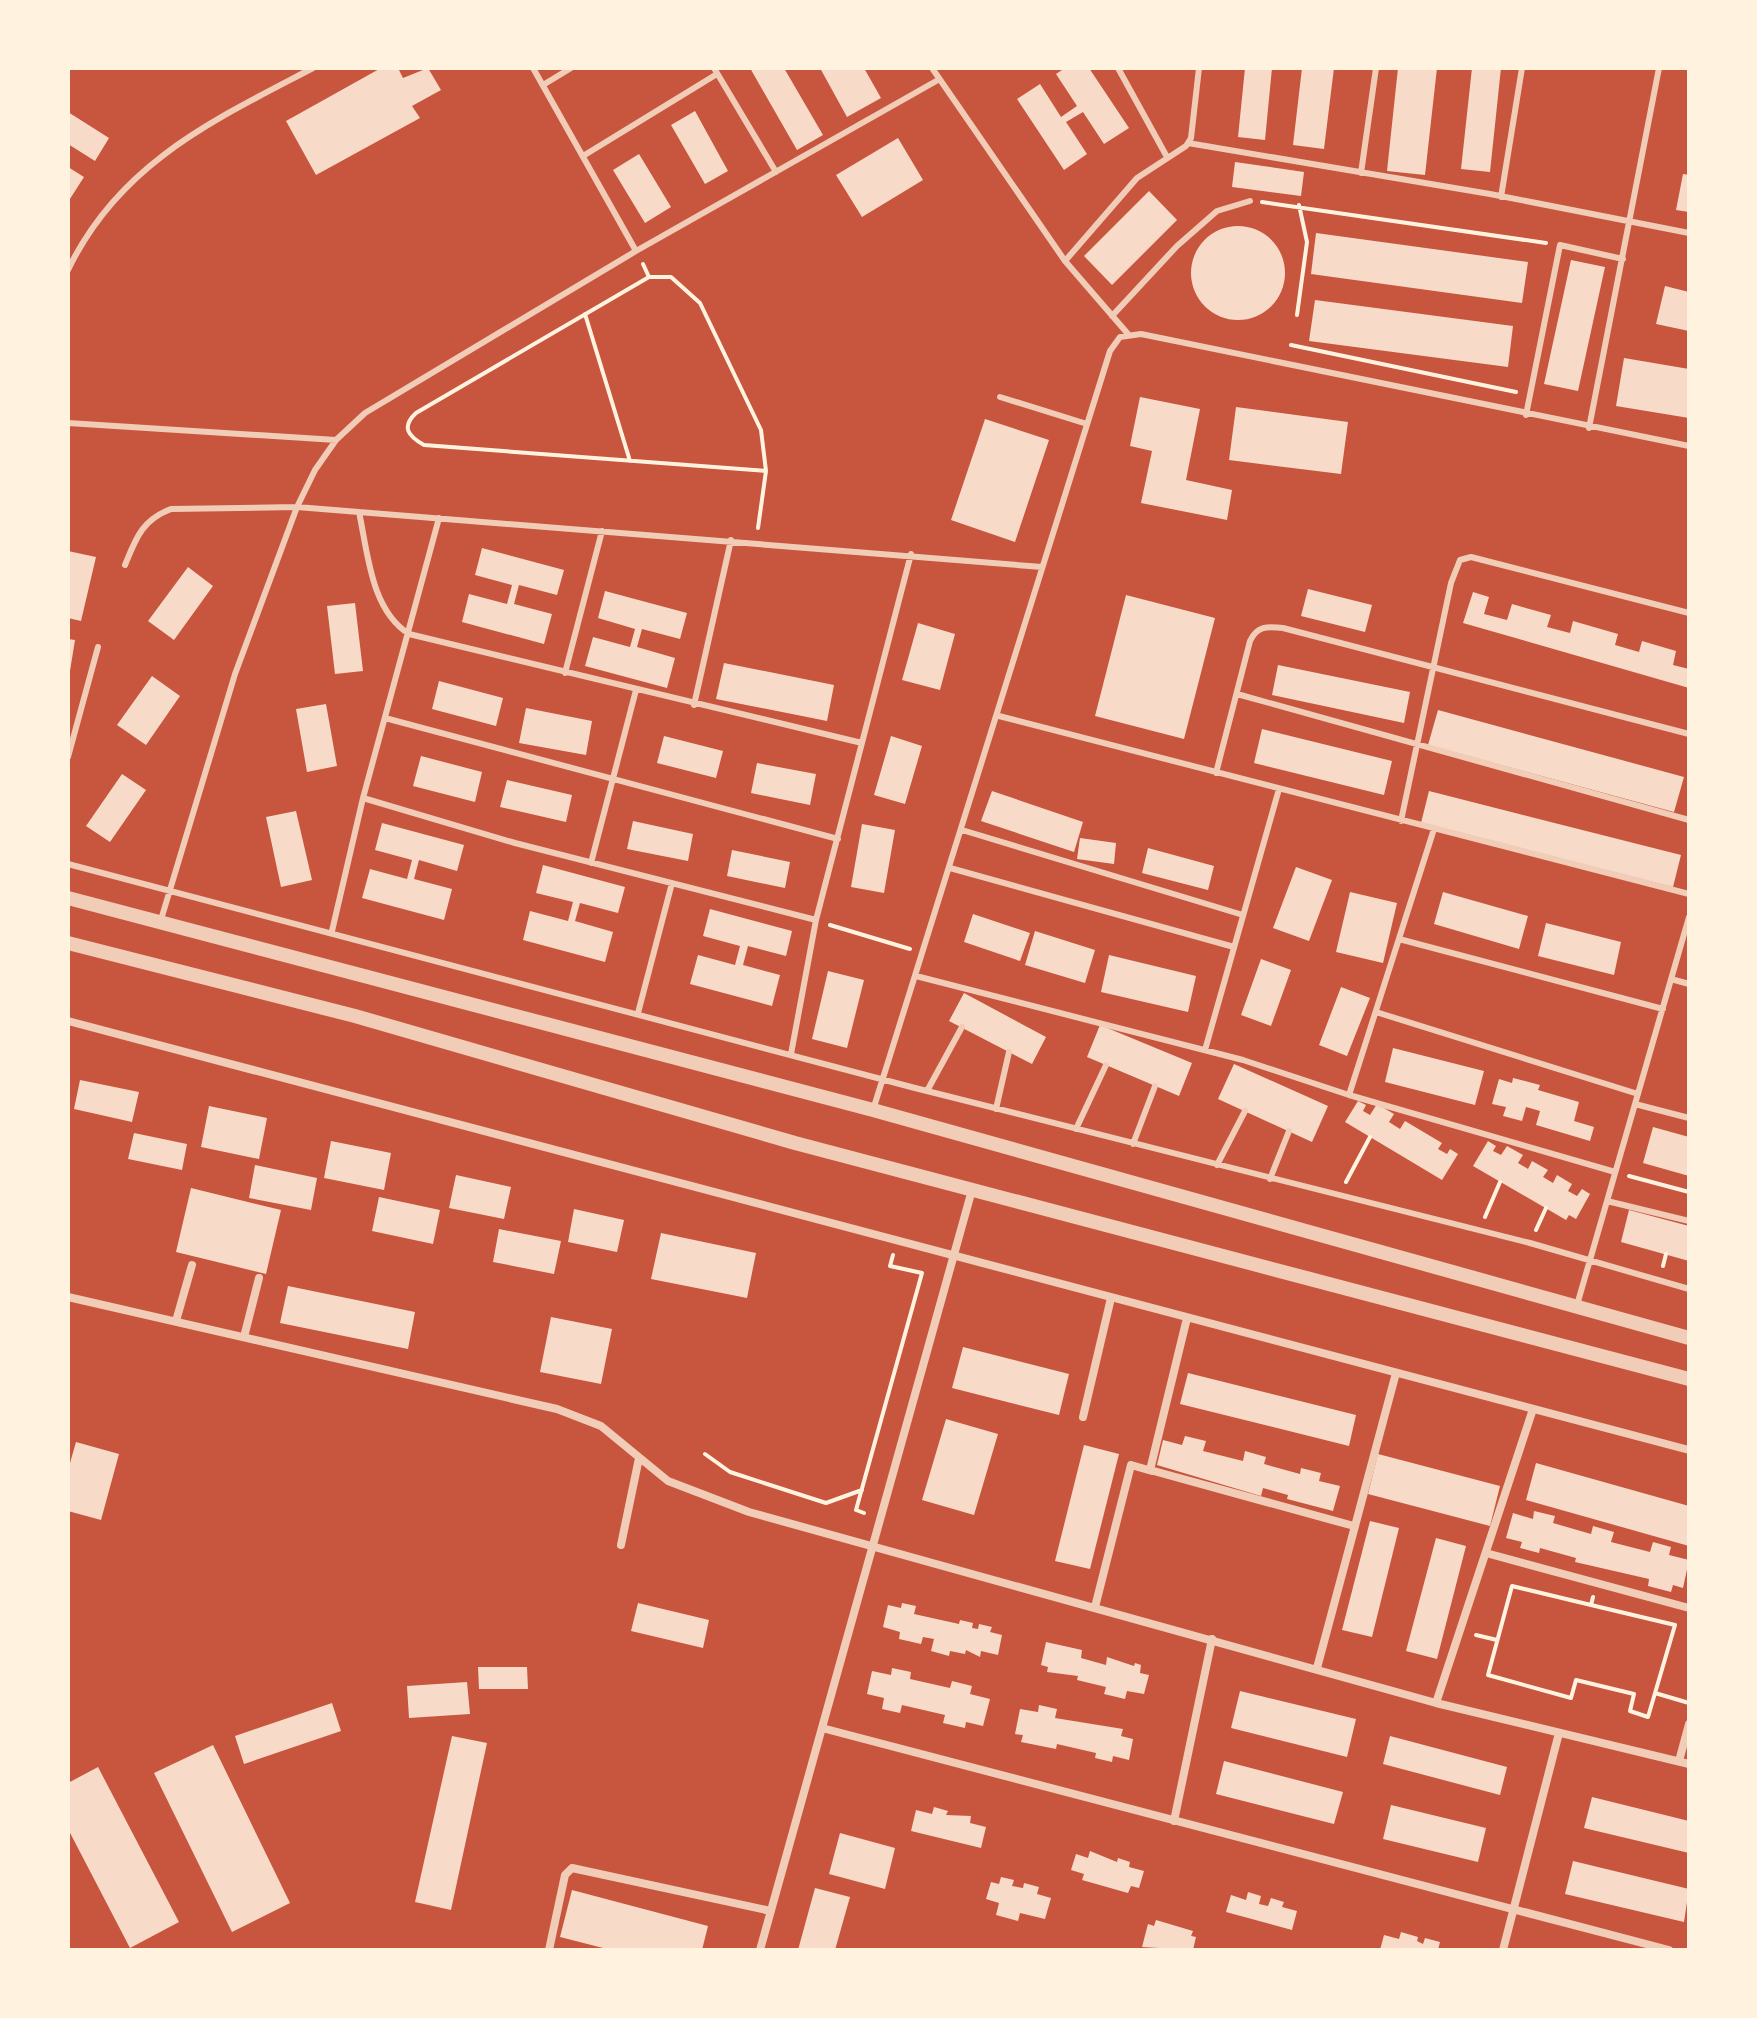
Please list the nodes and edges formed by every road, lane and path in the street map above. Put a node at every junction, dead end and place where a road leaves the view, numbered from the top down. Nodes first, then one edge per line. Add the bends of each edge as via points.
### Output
1 (313, 68) edge
2 (533, 68) edge
3 (571, 68) edge
4 (932, 68) edge
5 (1118, 68) edge
6 (1199, 68) edge
7 (1376, 68) edge
8 (1522, 68) edge
9 (1659, 68) edge
10 (716, 71) edge
11 (938, 80) junction
12 (543, 85) junction
13 (1188, 143) junction
14 (583, 156) junction
15 (1167, 157) junction
16 (776, 172) junction
17 (1361, 173) junction
18 (1501, 197) junction
19 (1250, 201) joint
20 (1299, 205) junction
21 (1630, 222) junction
22 (1689, 233) edge
23 (1560, 245) junction
24 (636, 251) junction
25 (70, 259) edge
26 (1623, 259) junction
27 (1065, 261) junction
28 (68, 270) edge
29 (649, 277) junction
30 (585, 314) junction
31 (1297, 315) dead end
32 (1112, 316) junction
33 (1128, 334) junction
34 (1291, 345) dead end
35 (1530, 395) junction
36 (1000, 397) dead end
37 (1526, 415) junction
38 (68, 423) edge
39 (1087, 424) junction
40 (1589, 428) junction
41 (336, 440) junction
42 (1689, 446) edge
43 (630, 461) junction
44 (766, 471) junction
45 (297, 507) junction
46 (359, 512) junction
47 (439, 518) junction
48 (602, 531) junction
49 (731, 540) junction
50 (756, 542) junction
51 (911, 554) junction
52 (125, 565) dead end
53 (1042, 567) junction
54 (1689, 613) edge
55 (409, 634) junction
56 (98, 647) dead end
57 (1434, 668) junction
58 (565, 673) junction
59 (636, 690) junction
60 (1237, 694) junction
61 (694, 705) junction
62 (999, 716) junction
63 (385, 718) junction
64 (1689, 734) edge
65 (862, 743) junction
66 (1417, 746) junction
67 (68, 757) edge
68 (1216, 773) junction
69 (613, 779) junction
70 (1279, 789) junction
71 (363, 798) junction
72 (1689, 820) edge
73 (1401, 821) junction
74 (1434, 829) junction
75 (962, 830) junction
76 (838, 839) junction
77 (591, 863) junction
78 (68, 864) edge
79 (950, 868) junction
80 (672, 883) junction
81 (171, 889) junction
82 (1689, 894) edge
83 (68, 898) edge
84 (1243, 915) junction
85 (1689, 917) edge
86 (816, 920) junction
87 (160, 923) junction
88 (332, 931) junction
89 (1399, 939) junction
90 (68, 943) edge
91 (1234, 947) junction
92 (923, 953) junction
93 (916, 976) junction
94 (1671, 979) junction
95 (1689, 984) edge
96 (1663, 1009) junction
97 (1376, 1012) junction
98 (638, 1013) junction
99 (68, 1021) edge
100 (962, 1027) dead end
101 (1205, 1050) junction
102 (1009, 1052) dead end
103 (791, 1054) junction
104 (1106, 1065) dead end
105 (883, 1078) junction
106 (1155, 1086) dead end
107 (927, 1091) junction
108 (1638, 1094) junction
109 (1349, 1095) junction
110 (1635, 1104) junction
111 (996, 1109) junction
112 (873, 1110) junction
113 (1245, 1111) dead end
114 (1689, 1118) edge
115 (1076, 1129) junction
116 (1289, 1131) dead end
117 (1370, 1137) dead end
118 (1133, 1144) junction
119 (1217, 1165) junction
120 (1615, 1172) junction
121 (1270, 1179) junction
122 (1500, 1182) dead end
123 (972, 1190) junction
124 (1689, 1192) edge
125 (1340, 1195) junction
126 (1607, 1201) junction
127 (1546, 1208) dead end
128 (1689, 1221) edge
129 (1479, 1230) junction
130 (895, 1240) junction
131 (1530, 1243) junction
132 (954, 1256) junction
133 (1590, 1260) junction
134 (192, 1265) dead end
135 (259, 1278) dead end
136 (1689, 1289) edge
137 (68, 1297) edge
138 (1111, 1298) junction
139 (1577, 1307) junction
140 (1187, 1318) junction
141 (176, 1321) junction
142 (244, 1337) junction
143 (1689, 1338) edge
144 (1396, 1373) junction
145 (1689, 1379) edge
146 (1533, 1409) junction
147 (1083, 1417) dead end
148 (1689, 1450) edge
149 (705, 1454) dead end
150 (639, 1458) junction
151 (1157, 1472) junction
152 (862, 1490) junction
153 (881, 1517) junction
154 (1354, 1526) junction
155 (621, 1545) dead end
156 (873, 1546) junction
157 (1486, 1553) junction
158 (1597, 1583) junction
159 (1591, 1605) junction
160 (1095, 1607) junction
161 (1689, 1608) edge
162 (1460, 1630) junction
163 (1212, 1639) junction
164 (1497, 1640) junction
165 (1317, 1668) junction
166 (1655, 1693) junction
167 (1436, 1703) junction
168 (1689, 1703) edge
169 (1689, 1724) edge
170 (822, 1728) junction
171 (1559, 1733) junction
172 (1679, 1761) junction
173 (1689, 1764) edge
174 (1174, 1821) junction
175 (1513, 1909) junction
176 (771, 1911) junction
177 (549, 1950) edge
178 (760, 1950) edge
179 (1503, 1950) edge
180 (1669, 1950) edge

1 - 25 lane via 197,129 148,164
2 - 12 lane
3 - 12 lane
4 - 11 lane
5 - 15 lane
6 - 13 lane
7 - 17 lane
8 - 18 lane
9 - 21 lane
10 - 14 lane
10 - 16 lane
11 - 16 lane
11 - 27 lane
12 - 14 lane
13 - 15 lane
13 - 17 lane
14 - 24 lane
15 - 27 lane via 1137,178
16 - 24 lane
17 - 18 lane
18 - 21 lane
19 - 20 path
19 - 32 lane via 1217,211
20 - 23 path
20 - 31 path via 1307,242
21 - 22 lane
21 - 26 lane
23 - 26 lane
23 - 35 lane
24 - 29 path
24 - 41 lane via 365,413
25 - 28 lane
26 - 40 lane
27 - 32 lane
29 - 30 path
29 - 44 path via 671,277 700,303 761,430
30 - 43 path
30 - 43 path via 428,404 407,421 406,430 424,445
32 - 33 lane
33 - 37 lane
33 - 39 lane via 1110,351
34 - 35 path
35 - 37 lane
36 - 39 lane
37 - 40 lane
38 - 41 lane
39 - 53 lane
40 - 42 lane
41 - 45 lane
43 - 44 path
44 - 50 path
45 - 46 lane
45 - 52 lane via 171,509 152,516 138,532
45 - 81 lane via 235,674
46 - 47 lane
46 - 55 lane via 373,578 390,622
47 - 48 lane
47 - 55 lane
48 - 49 lane
48 - 58 lane
49 - 50 lane
49 - 61 lane
50 - 51 lane
51 - 53 lane
51 - 65 lane
53 - 62 lane
54 - 57 lane via 1466,557 1451,583
55 - 58 lane
55 - 63 lane
56 - 67 lane
57 - 60 lane via 1264,627 1250,641
57 - 64 lane
57 - 66 lane
58 - 59 lane
59 - 61 lane
59 - 69 lane
60 - 66 lane
60 - 68 lane
61 - 65 lane
62 - 68 lane
62 - 75 lane
63 - 69 lane
63 - 71 lane
65 - 76 lane
66 - 72 lane
66 - 73 lane
68 - 70 lane
69 - 76 lane
69 - 77 lane
70 - 73 lane
70 - 84 lane
71 - 77 lane
71 - 88 lane
73 - 74 lane
74 - 82 lane
74 - 89 lane
75 - 79 lane
75 - 84 lane
76 - 86 lane
77 - 80 lane
78 - 81 lane
79 - 91 lane
79 - 92 lane
80 - 86 lane
80 - 98 lane
81 - 87 lane
81 - 88 lane
83 - 87 street
84 - 91 lane
85 - 94 lane
86 - 92 path
86 - 103 lane
87 - 112 street
88 - 98 lane
89 - 96 lane
89 - 97 lane
90 - 123 street via 355,1016
91 - 101 lane
92 - 93 lane
93 - 101 lane
93 - 105 lane
94 - 95 lane
94 - 96 lane
96 - 108 lane
97 - 108 lane
97 - 109 lane
98 - 103 lane
99 - 130 street
100 - 107 lane
101 - 109 lane
102 - 111 lane
103 - 105 lane
104 - 115 lane
105 - 107 lane
105 - 112 lane
106 - 118 lane
107 - 111 lane
108 - 110 lane
109 - 120 lane
110 - 114 lane
110 - 120 lane
111 - 115 lane
112 - 139 street
113 - 119 lane
115 - 118 lane
116 - 121 lane
117 - 125 path
118 - 119 lane
119 - 121 lane
120 - 124 path
120 - 126 lane
121 - 125 lane
122 - 129 path
123 - 132 street
123 - 145 street
125 - 129 lane
126 - 128 lane
126 - 133 lane
127 - 131 path
129 - 131 lane
130 - 132 street
130 - 152 path via 890,1266 922,1273
131 - 133 lane
132 - 138 street
132 - 153 street
133 - 136 lane
133 - 139 lane
134 - 141 street
135 - 142 street
137 - 141 street
138 - 140 street
138 - 147 street
139 - 143 street
140 - 144 street
140 - 151 street via 1150,1470
141 - 142 street
142 - 150 street via 578,1415 601,1426
144 - 146 street
144 - 154 street
146 - 148 street
146 - 157 street
149 - 152 path via 730,1472 826,1503
150 - 155 street
150 - 156 street via 659,1476 700,1496
151 - 154 street
151 - 160 street via 1131,1465
152 - 153 path via 856,1510
153 - 156 street
154 - 165 street
156 - 160 street
156 - 170 street
157 - 158 street
157 - 162 street
158 - 159 path
158 - 161 street
159 - 164 path via 1512,1586
159 - 166 path via 1675,1625
160 - 163 street
162 - 164 path
162 - 167 street
163 - 165 street
163 - 174 street
164 - 166 path via 1488,1675 1571,1698 1576,1680 1634,1694 1630,1711 1648,1717
165 - 167 street
166 - 168 path
167 - 171 street
169 - 172 street
170 - 174 street
170 - 176 street
171 - 172 street
171 - 175 street
172 - 173 street
174 - 175 street
175 - 179 street
175 - 180 street
176 - 177 street via 572,1868 565,1875
176 - 178 street

